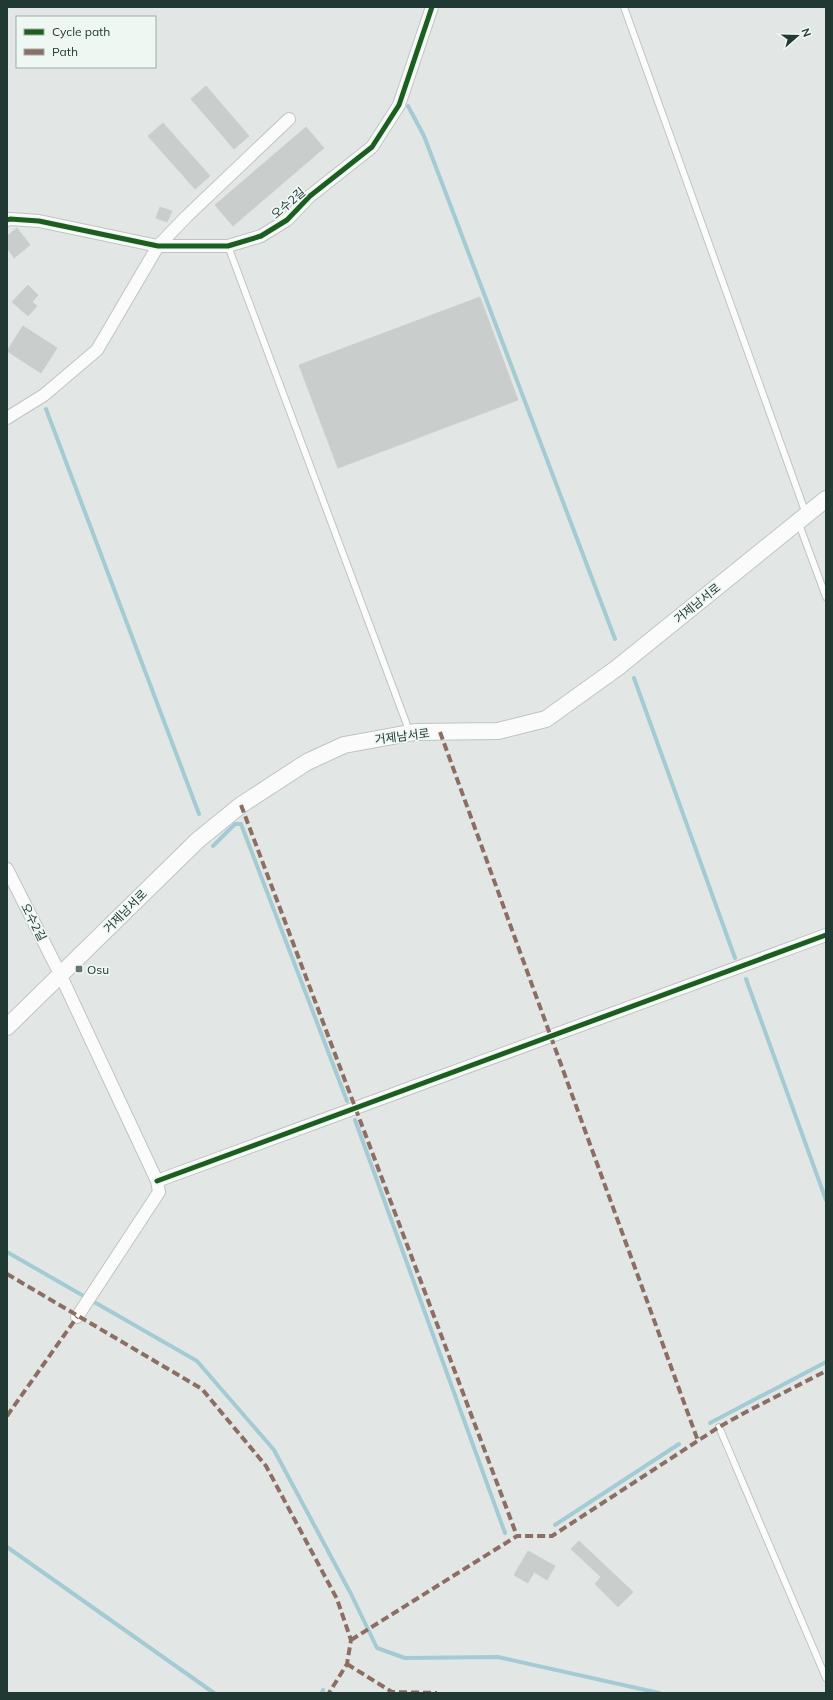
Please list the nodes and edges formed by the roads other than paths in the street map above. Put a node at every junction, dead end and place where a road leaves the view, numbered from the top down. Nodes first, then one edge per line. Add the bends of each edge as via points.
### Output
1 (432, 7) edge
2 (624, 7) edge
3 (290, 119) dead end
4 (7, 220) edge
5 (158, 246) junction
6 (228, 246) junction
7 (7, 418) edge
8 (826, 499) edge
9 (802, 519) junction
10 (826, 597) edge
11 (410, 733) junction
12 (7, 870) edge
13 (826, 935) edge
14 (60, 974) junction
15 (7, 1027) edge
16 (157, 1181) junction
17 (77, 1316) dead end
18 (719, 1427) dead end
19 (826, 1678) edge

1 - 6 street, 오수2길 via 399,105 372,147 310,196 287,220 261,236
2 - 9 lane
3 - 5 street
4 - 5 street, 오수2길 via 39,221
5 - 6 street, 오수2길
5 - 7 street via 97,350 44,395
6 - 11 lane
8 - 9 main road, 거제남서로
9 - 10 lane
9 - 11 main road, 거제남서로 via 617,668 546,719 498,731
11 - 14 main road, 거제남서로 via 344,745 307,762 241,805 220,820 185,852
12 - 14 street, 오수2길
13 - 16 street
14 - 15 main road, 거제남서로
14 - 16 street, 오수2길
16 - 17 street via 158,1192
18 - 19 lane

